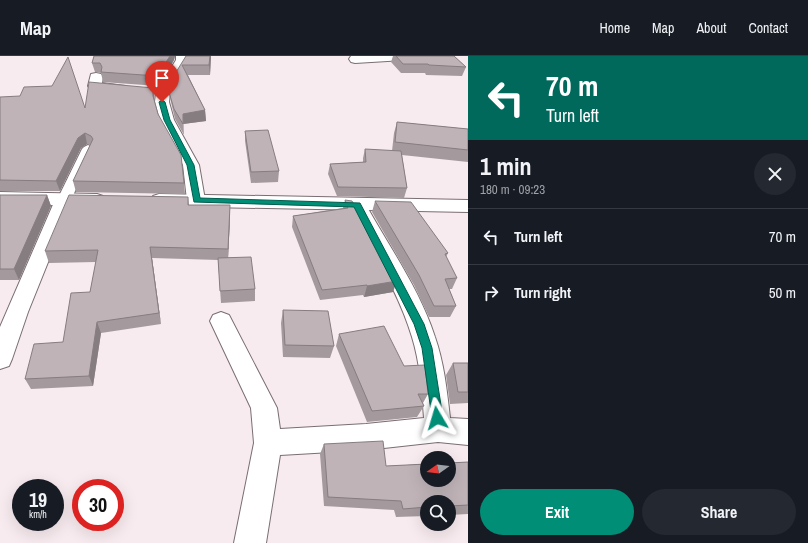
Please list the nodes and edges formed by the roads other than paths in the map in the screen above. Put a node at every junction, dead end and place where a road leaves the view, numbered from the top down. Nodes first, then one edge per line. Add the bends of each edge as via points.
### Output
1 (182, 56) edge
2 (404, 56) edge
3 (355, 59) dead end
4 (96, 77) dead end
5 (134, 90) edge
6 (88, 148) edge
7 (0, 198) edge
8 (64, 200) junction
9 (111, 200) edge
10 (142, 200) edge
11 (196, 200) junction
12 (357, 205) junction
13 (468, 206) edge
14 (221, 321) dead end
15 (0, 359) edge
16 (438, 429) junction
17 (468, 432) edge
18 (268, 443) junction
19 (250, 543) edge

1 - 11 street via 182,60 156,92 167,120 191,165
2 - 3 street
4 - 5 street via 96,87
6 - 8 lane
7 - 8 street
8 - 9 street
8 - 15 street
10 - 11 street
11 - 12 street
12 - 13 street
12 - 16 street via 419,324 427,348
14 - 18 street via 264,408
16 - 17 street
16 - 18 street via 366,437
18 - 19 street

